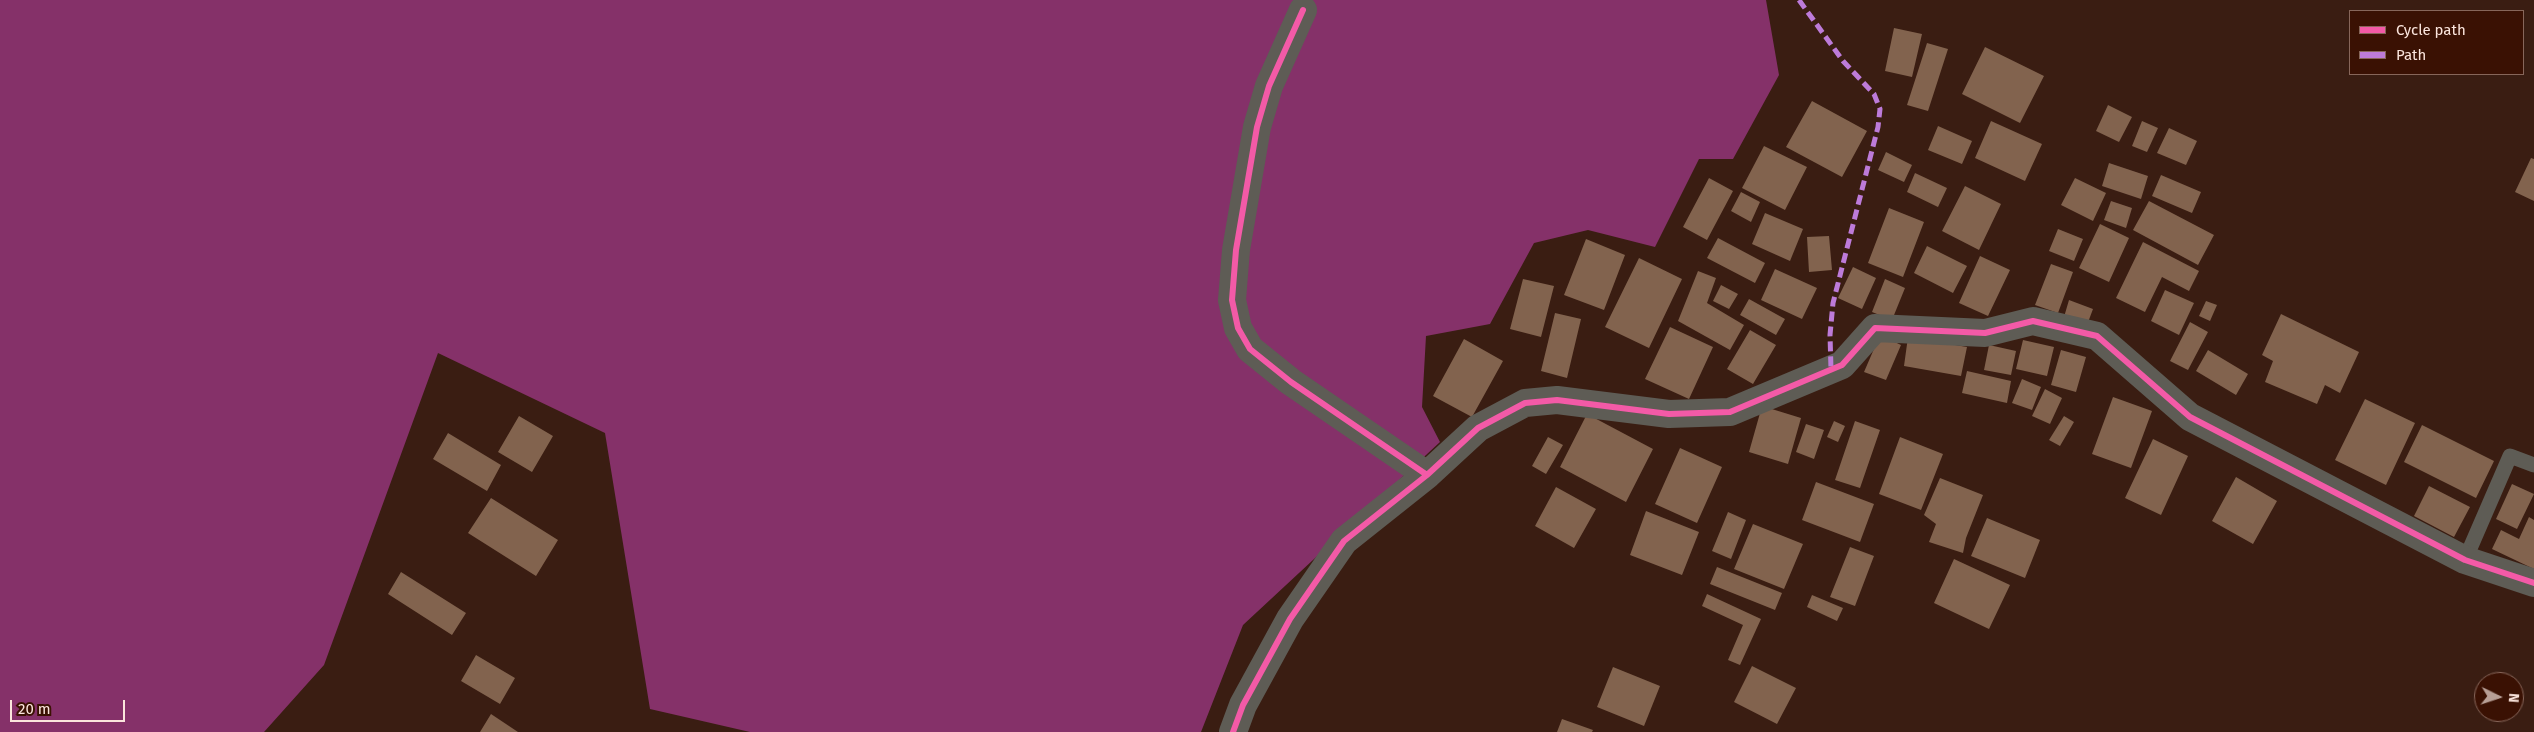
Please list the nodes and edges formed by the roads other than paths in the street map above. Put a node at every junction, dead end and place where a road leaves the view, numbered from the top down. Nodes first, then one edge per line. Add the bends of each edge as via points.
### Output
1 (1303, 10) dead end
2 (2534, 465) edge
3 (1427, 475) junction
4 (2465, 560) junction
5 (2534, 584) edge
6 (1233, 732) edge

1 - 3 street via 1269,86 1257,127 1236,250 1232,300 1238,328 1250,349 1291,382
2 - 4 lane via 2510,456
3 - 4 street via 1478,428 1525,403 1557,400 1669,414 1730,412 1842,365 1875,328 1986,332 2033,321 2097,336 2190,417
3 - 6 street via 1344,541 1290,619 1243,705
4 - 5 street

